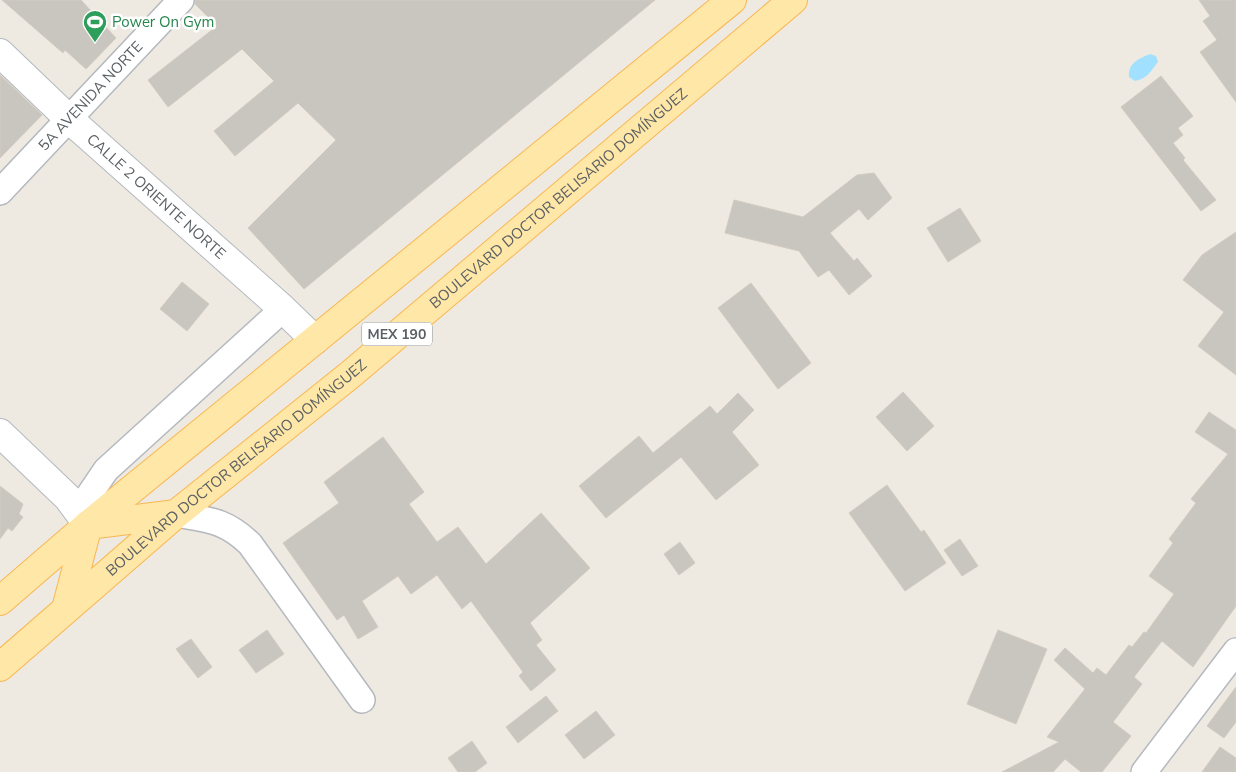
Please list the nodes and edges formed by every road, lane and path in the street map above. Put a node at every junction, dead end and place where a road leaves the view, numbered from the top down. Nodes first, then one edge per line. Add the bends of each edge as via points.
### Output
1 (181, 0) edge
2 (732, 0) edge
3 (793, 0) edge
4 (0, 53) edge
5 (69, 118) junction
6 (0, 192) edge
7 (283, 309) junction
8 (315, 340) junction
9 (0, 433) edge
10 (176, 514) junction
11 (88, 525) junction
12 (0, 601) edge
13 (66, 609) junction
14 (1236, 651) edge
15 (0, 667) edge
16 (362, 700) dead end
17 (1144, 772) edge

1 - 5 street, 5A AVENIDA NORTE
2 - 8 main road, MEX 190
3 - 10 main road, BOULEVARD DOCTOR BELISARIO DOMÍNGUEZ / MEX 190 via 350,374
4 - 5 main road, CALLE 2 ORIENTE NORTE
5 - 6 street, 5A AVENIDA NORTE
5 - 7 main road, CALLE 2 ORIENTE NORTE
7 - 8 main road, CALLE 2 ORIENTE NORTE
7 - 11 street via 106,470 87,498
8 - 11 main road, MEX 190
9 - 11 main road via 68,498
10 - 11 main road
10 - 13 main road, BOULEVARD DOCTOR BELISARIO DOMÍNGUEZ / MEX 190
10 - 16 street via 220,522 234,528 250,544
11 - 12 main road, MEX 190
11 - 13 main road
13 - 15 main road, BOULEVARD DOCTOR BELISARIO DOMÍNGUEZ / MEX 190
14 - 17 street

